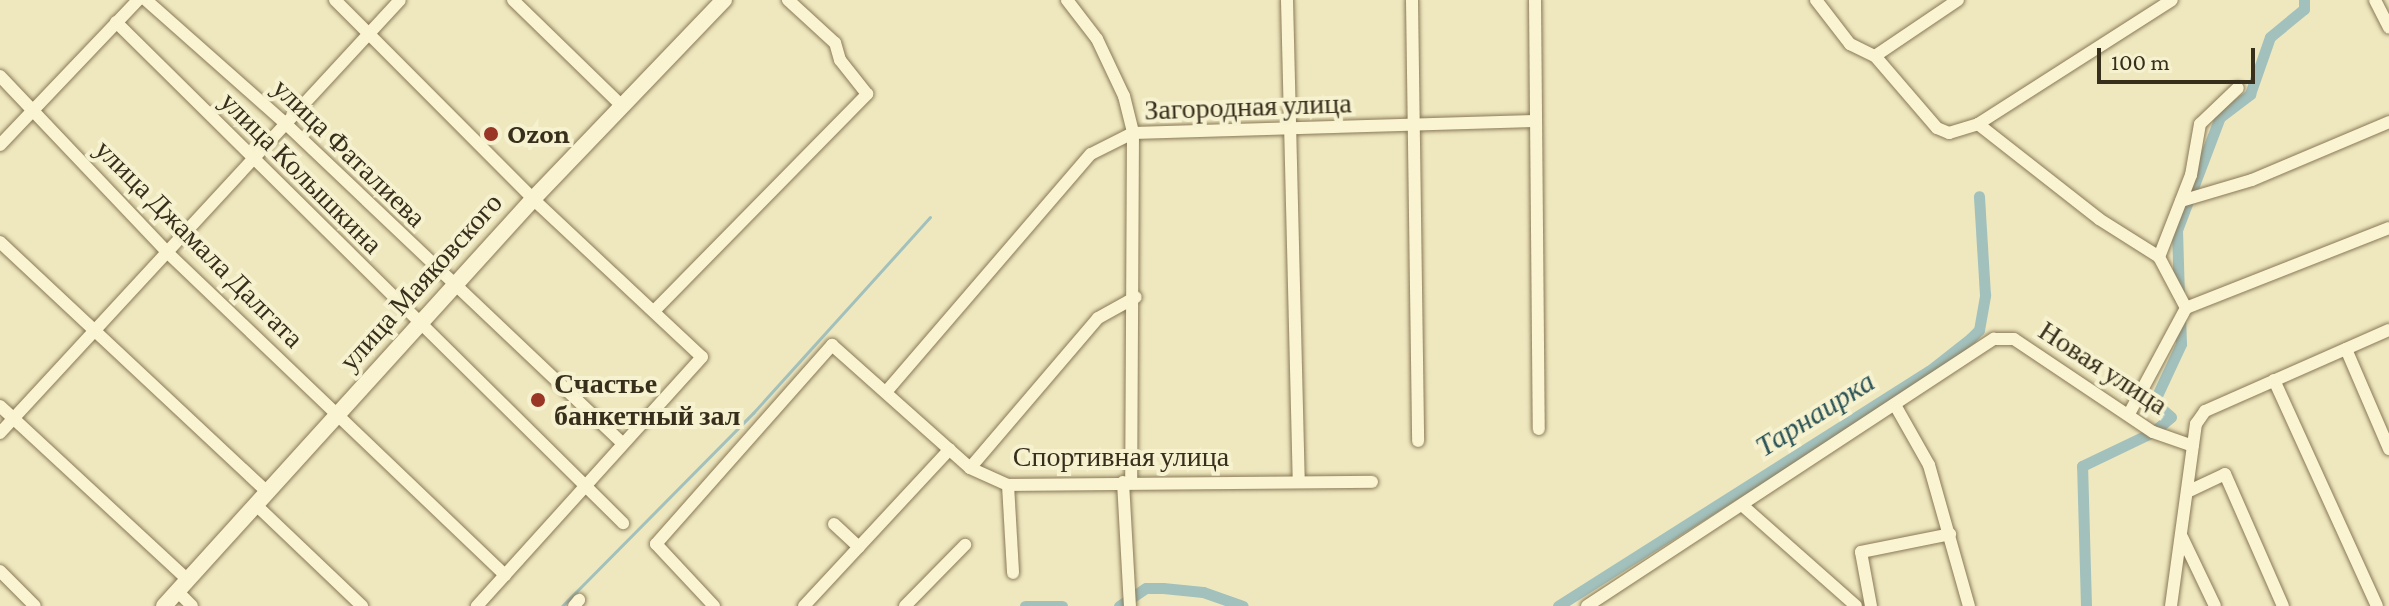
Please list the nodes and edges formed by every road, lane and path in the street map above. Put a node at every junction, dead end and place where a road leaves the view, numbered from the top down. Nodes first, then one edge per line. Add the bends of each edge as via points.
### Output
1 (138, 0) edge
2 (146, 0) edge
3 (335, 0) edge
4 (400, 0) edge
5 (513, 0) edge
6 (724, 0) edge
7 (788, 0) edge
8 (1067, 0) edge
9 (1287, 0) edge
10 (1412, 0) edge
11 (1535, 0) edge
12 (1816, 0) edge
13 (1958, 0) edge
14 (2172, 0) edge
15 (2375, 0) edge
16 (116, 22) junction
17 (2388, 25) edge
18 (370, 32) junction
19 (1875, 56) junction
20 (0, 76) edge
21 (2238, 88) dead end
22 (622, 106) junction
23 (34, 110) junction
24 (1534, 121) junction
25 (2389, 122) edge
26 (286, 124) junction
27 (1978, 124) junction
28 (1413, 126) junction
29 (1290, 129) junction
30 (1133, 133) junction
31 (0, 145) edge
32 (253, 157) junction
33 (533, 199) junction
34 (2181, 201) junction
35 (2389, 228) edge
36 (0, 242) edge
37 (169, 254) junction
38 (2159, 257) junction
39 (453, 287) junction
40 (1136, 297) junction
41 (2186, 308) junction
42 (655, 310) junction
43 (418, 325) junction
44 (2389, 330) edge
45 (94, 333) junction
46 (2346, 349) junction
47 (2274, 380) junction
48 (886, 392) junction
49 (1895, 405) junction
50 (0, 406) edge
51 (2130, 412) junction
52 (336, 414) junction
53 (13, 418) junction
54 (1539, 429) dead end
55 (2385, 429) edge
56 (0, 433) edge
57 (1418, 441) dead end
58 (621, 442) junction
59 (2193, 446) junction
60 (950, 449) junction
61 (2389, 449) edge
62 (970, 468) junction
63 (1127, 481) junction
64 (1299, 481) junction
65 (1372, 482) dead end
66 (584, 484) junction
67 (1008, 485) junction
68 (2187, 492) junction
69 (260, 498) junction
70 (1742, 505) junction
71 (623, 523) dead end
72 (834, 524) dead end
73 (1950, 534) junction
74 (2181, 535) junction
75 (965, 545) dead end
76 (859, 547) junction
77 (0, 571) edge
78 (1013, 573) dead end
79 (505, 575) junction
80 (182, 586) junction
81 (35, 606) edge
82 (164, 606) edge
83 (192, 606) edge
84 (362, 606) edge
85 (477, 606) edge
86 (714, 606) edge
87 (804, 606) edge
88 (905, 606) edge
89 (1130, 606) edge
90 (1587, 606) edge
91 (1856, 606) edge
92 (1871, 606) edge
93 (1969, 606) edge
94 (2171, 606) edge
95 (2215, 606) edge
96 (2283, 606) edge
97 (2377, 606) edge

1 - 16 street
2 - 26 street, улица Фаталиева
3 - 18 street
4 - 18 street
5 - 22 street
6 - 22 street, улица Маяковского
7 - 42 street via 835,43 840,60 867,94
8 - 30 street via 1097,39 1124,96
9 - 29 street
10 - 28 street
11 - 24 street
12 - 19 street via 1850,44
13 - 19 street
14 - 27 street
15 - 17 street
16 - 23 street
16 - 32 street, улица Колышкина
18 - 26 street
18 - 33 street
19 - 27 street via 1937,128 1960,133
20 - 23 street, улица Джамала Далгата
21 - 34 street via 2200,124 2197,155
22 - 33 street, улица Маяковского
23 - 31 street
23 - 37 street, улица Джамала Далгата
24 - 28 street, Загородная улица
24 - 54 street
25 - 34 street
26 - 32 street
26 - 39 street, улица Фаталиева
27 - 38 street via 2099,219
28 - 29 street, Загородная улица
28 - 57 street
29 - 30 street, Загородная улица
29 - 64 street
30 - 40 street
30 - 48 street, Загородная улица via 1091,154
32 - 37 street
32 - 43 street, улица Колышкина
33 - 39 street, улица Маяковского
33 - 42 street
34 - 38 street
35 - 41 street
36 - 45 street
37 - 45 street
37 - 52 street, улица Джамала Далгата
38 - 41 street
39 - 43 street, улица Маяковского
39 - 58 street, улица Фаталиева
40 - 62 street via 1098,318
40 - 63 street
41 - 51 street
42 - 58 street via 702,357
43 - 52 street, улица Маяковского
43 - 66 street, улица Колышкина
44 - 46 street
45 - 53 street
45 - 69 street
46 - 47 street
46 - 55 street
47 - 59 street via 2205,411 2196,424
47 - 97 street
48 - 60 street, Спортивная улица
48 - 86 street, Спортивная улица via 838,347 826,347 656,544
49 - 51 street, Новая улица via 2004,336
49 - 70 street, Новая улица
49 - 73 street via 1929,465
50 - 53 street
51 - 59 street, Новая улица via 2153,432
52 - 69 street, улица Маяковского
52 - 79 street, улица Джамала Далгата
53 - 56 street
53 - 80 street
55 - 61 street
58 - 66 street
59 - 68 street
60 - 62 street, Спортивная улица
60 - 76 street
62 - 67 street, Спортивная улица
63 - 64 street, Спортивная улица
63 - 67 street, Спортивная улица
63 - 89 street
64 - 65 street, Спортивная улица
66 - 71 street, улица Колышкина
66 - 79 street
67 - 78 street
68 - 74 street
68 - 96 street via 2225,474
69 - 80 street, улица Маяковского
69 - 84 street
70 - 90 street, Новая улица
70 - 91 street
72 - 76 street
73 - 92 street via 1861,552
73 - 93 street
74 - 94 street
74 - 95 street
75 - 88 street
76 - 87 street
77 - 81 street
79 - 85 street
80 - 82 street, улица Маяковского
80 - 83 street

